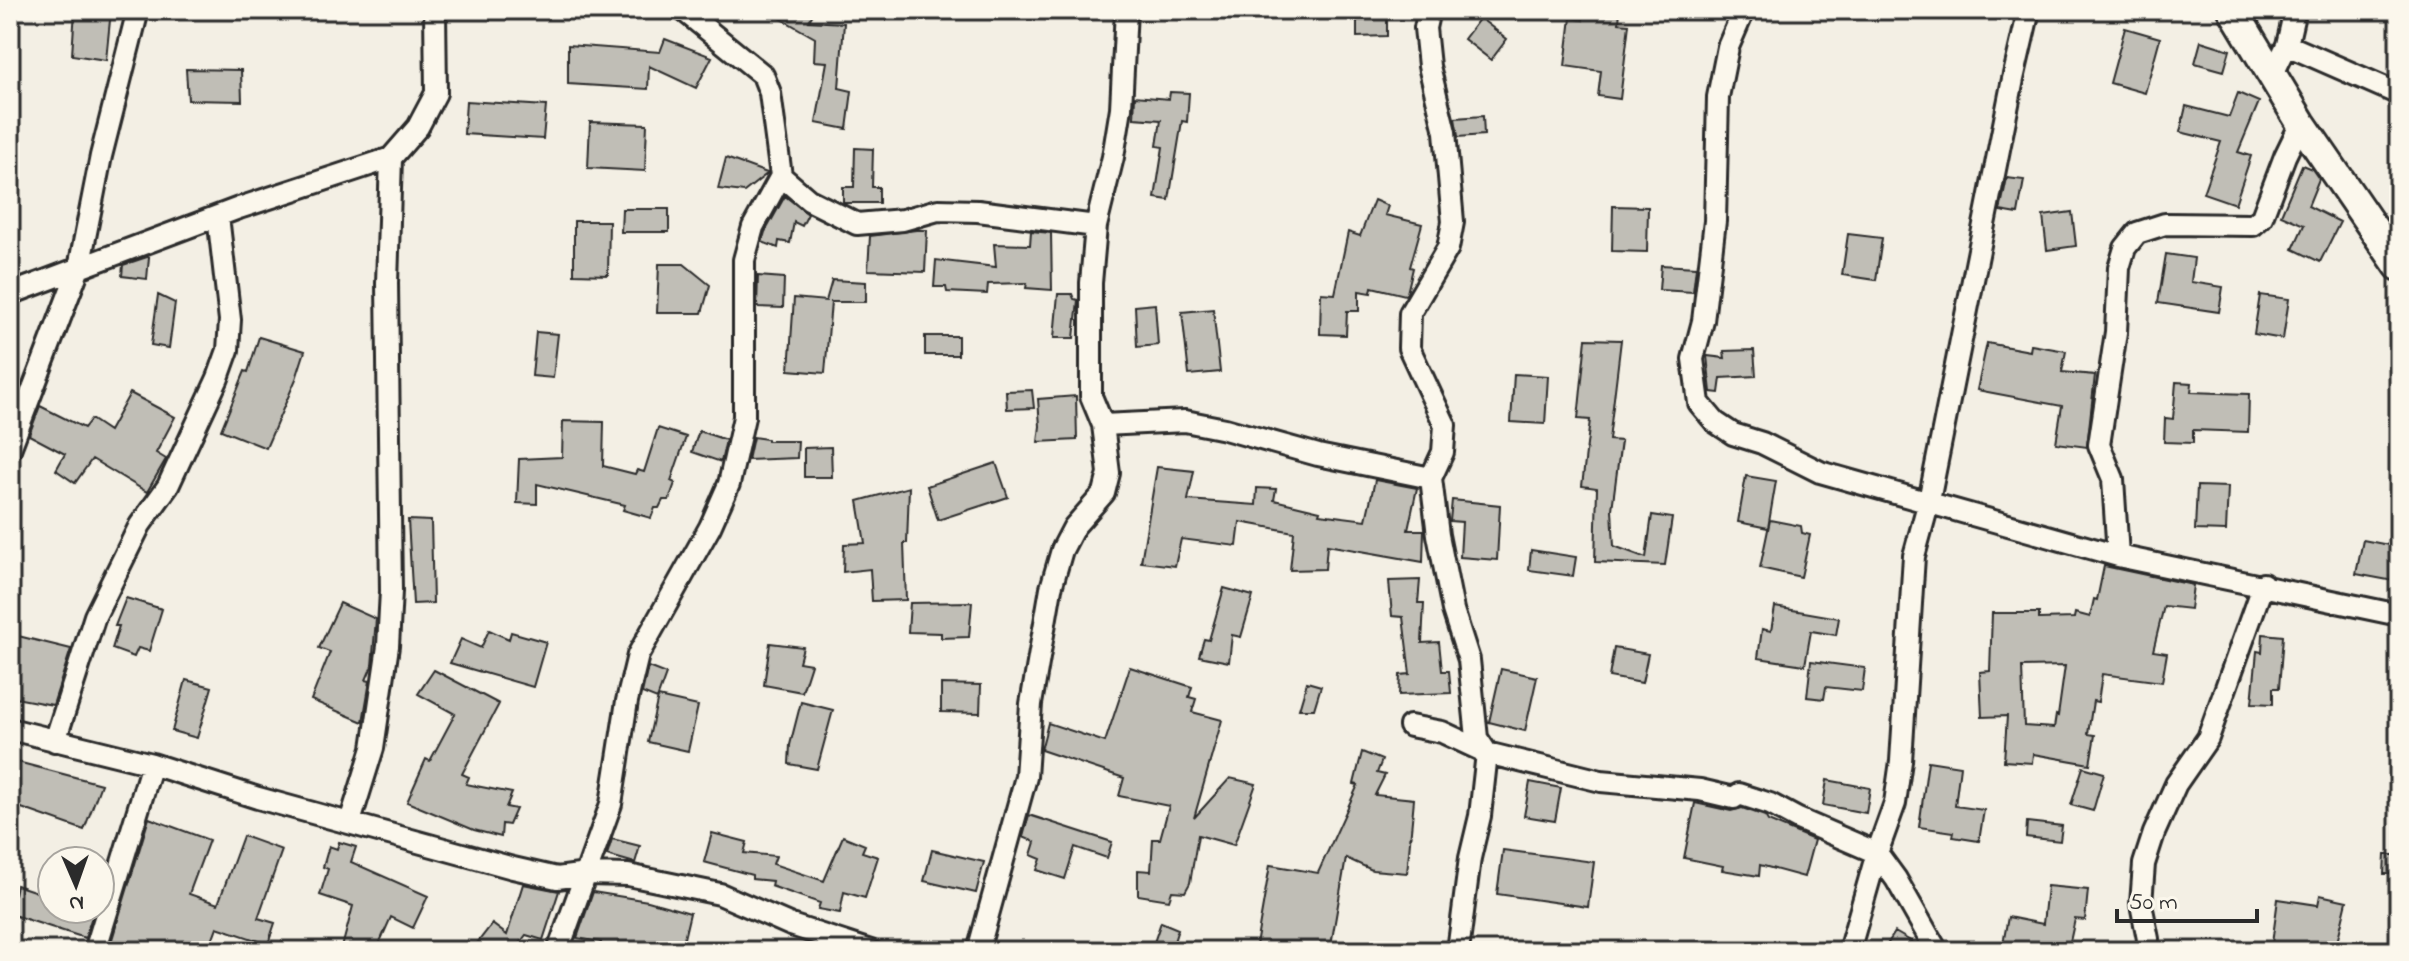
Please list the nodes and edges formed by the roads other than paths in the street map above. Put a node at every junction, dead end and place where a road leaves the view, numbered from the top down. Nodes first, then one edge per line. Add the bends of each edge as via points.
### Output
1 (138, 10) edge
2 (435, 10) edge
3 (683, 10) edge
4 (1126, 10) edge
5 (1429, 10) edge
6 (1744, 10) edge
7 (2029, 10) edge
8 (2233, 10) edge
9 (2295, 10) edge
10 (2287, 45) junction
11 (2273, 74) junction
12 (2399, 94) edge
13 (2301, 123) junction
14 (391, 158) junction
15 (781, 176) junction
16 (218, 216) junction
17 (1096, 226) junction
18 (2399, 266) edge
19 (79, 268) junction
20 (10, 294) edge
21 (1103, 425) junction
22 (10, 449) edge
23 (1431, 478) junction
24 (1929, 501) junction
25 (2118, 556) junction
26 (2263, 584) junction
27 (2399, 615) edge
28 (1410, 726) dead end
29 (10, 729) edge
30 (55, 741) junction
31 (1487, 753) junction
32 (152, 764) junction
33 (350, 822) junction
34 (1877, 853) junction
35 (587, 874) junction
36 (95, 951) edge
37 (558, 951) edge
38 (871, 951) edge
39 (978, 951) edge
40 (1458, 951) edge
41 (1849, 951) edge
42 (1937, 951) edge
43 (2146, 951) edge

1 - 19 street
2 - 14 street via 436,93 418,127
3 - 15 street via 763,75
4 - 17 street via 1121,108
5 - 23 street via 1429,66 1445,132 1453,222 1448,248 1410,313 1409,348 1445,425 1443,452
6 - 24 street via 1728,47 1718,97 1715,221 1693,359 1699,403 1733,434 1820,472
7 - 24 street
8 - 11 main road
9 - 10 street
10 - 11 street
10 - 12 street
11 - 13 main road
13 - 18 main road
13 - 25 street via 2262,217 2253,225 2165,224 2137,233 2125,248 2099,445 2113,479
14 - 16 street
14 - 33 street via 388,646 373,748
15 - 17 street via 809,200 857,224 938,210
15 - 35 street via 753,227 744,260 744,417 729,484 638,655 611,804
16 - 19 street
16 - 30 street via 227,274 228,350 168,486 140,525 95,616
17 - 21 street via 1091,396
19 - 20 street
19 - 22 street
21 - 23 street via 1185,421
21 - 39 street via 1109,473 1104,493 1062,550 1051,588 1031,704 1026,777
23 - 31 street via 1453,610 1469,660 1474,726
24 - 25 street
24 - 34 street via 1914,556 1895,803
25 - 26 street
26 - 27 street
26 - 43 street via 2208,738 2176,784 2147,853 2141,904
28 - 31 street via 1442,732
29 - 30 street
30 - 32 street
31 - 34 street via 1601,781 1734,798 1739,794
31 - 40 street
32 - 33 street
32 - 36 street
33 - 35 street via 557,878
34 - 41 street
34 - 42 street
35 - 37 street
35 - 38 street via 628,875 720,894

